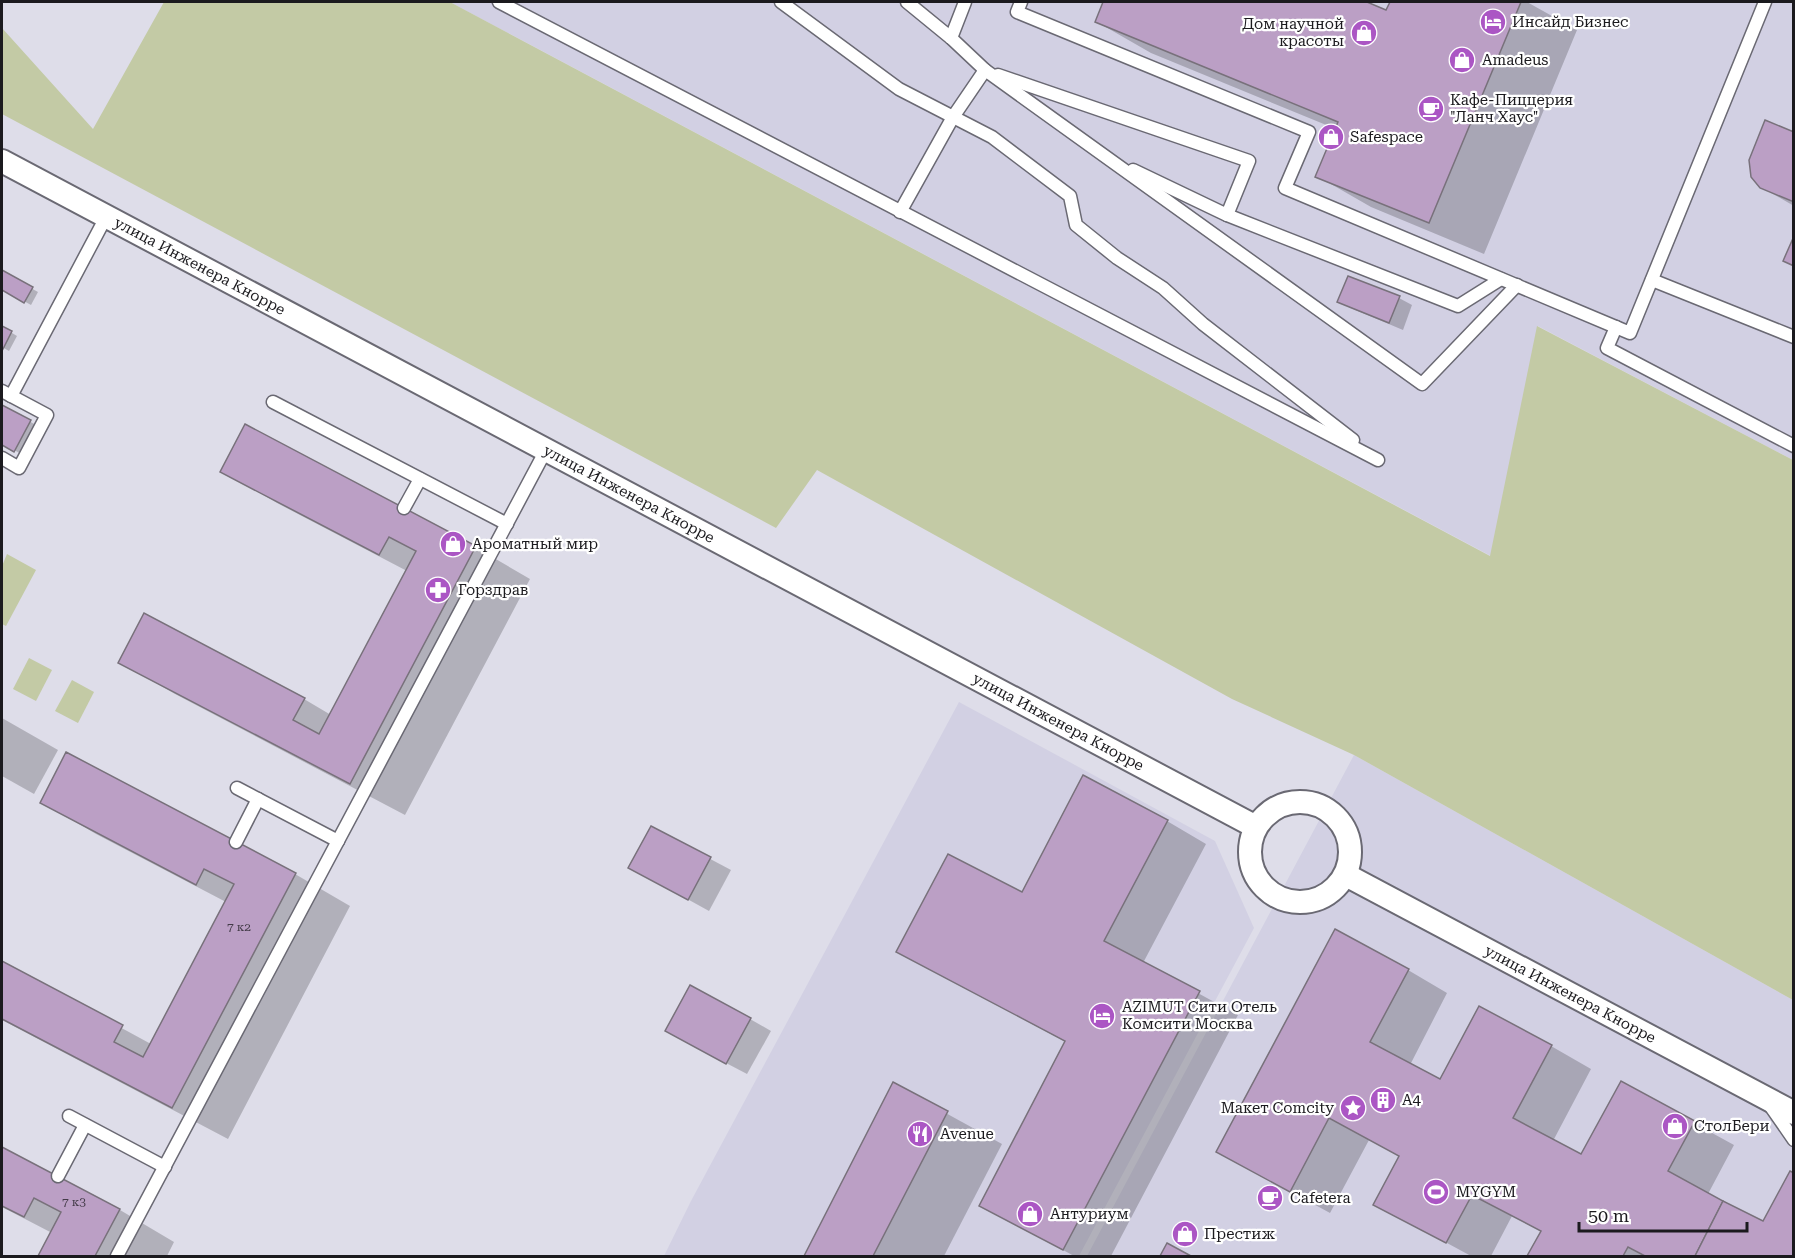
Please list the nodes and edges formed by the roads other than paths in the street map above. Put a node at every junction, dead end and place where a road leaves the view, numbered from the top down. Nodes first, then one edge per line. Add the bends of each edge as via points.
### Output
1 (499, 2) edge
2 (781, 2) edge
3 (907, 2) edge
4 (965, 2) edge
5 (1021, 2) edge
6 (1765, 2) edge
7 (951, 38) junction
8 (985, 70) junction
9 (953, 117) junction
10 (1102, 155) junction
11 (2, 161) edge
12 (900, 212) junction
13 (1227, 215) junction
14 (106, 217) junction
15 (1501, 279) junction
16 (1652, 280) junction
17 (1517, 285) junction
18 (1616, 327) junction
19 (1794, 337) edge
20 (6, 394) edge
21 (273, 402) dead end
22 (1794, 446) edge
23 (546, 450) junction
24 (2, 458) edge
25 (420, 479) junction
26 (404, 508) dead end
27 (507, 524) junction
28 (237, 788) dead end
29 (258, 799) junction
30 (1256, 827) junction
31 (338, 841) junction
32 (236, 842) dead end
33 (1346, 874) junction
34 (1765, 1098) junction
35 (1794, 1113) edge
36 (69, 1116) dead end
37 (85, 1125) junction
38 (1794, 1140) edge
39 (165, 1167) junction
40 (58, 1176) dead end
41 (117, 1257) edge

1 - 12 lane
2 - 9 lane via 899,89
3 - 7 lane
4 - 7 lane
5 - 15 lane via 1017,12 1309,132 1285,188
6 - 16 lane
7 - 8 lane
8 - 9 lane
8 - 10 lane
8 - 13 lane via 1249,161
9 - 12 lane
9 - 12 lane via 992,137 1070,196 1076,225 1163,288 1203,324 1378,460
10 - 13 lane
10 - 17 lane via 1422,384
11 - 14 street, улица Инженера Кнорре
13 - 15 lane via 1458,306
14 - 20 lane
14 - 23 street, улица Инженера Кнорре
15 - 17 lane
16 - 18 lane via 1630,333
16 - 19 lane
17 - 18 lane
18 - 22 lane via 1607,348
20 - 24 lane via 47,416 19,468
21 - 25 lane
23 - 27 lane
23 - 30 street, улица Инженера Кнорре
25 - 26 lane
25 - 27 lane
27 - 31 lane
28 - 29 lane
29 - 31 lane
29 - 32 lane
30 - 33 street via 1276,808 1291,802 1322,807 1345,828 1350,843
30 - 33 street via 1249,848 1251,865 1270,894 1304,903 1321,899
31 - 39 lane
33 - 34 street, улица Инженера Кнорре
34 - 35 street, улица Инженера Кнорре
34 - 38 lane
36 - 37 lane
37 - 39 lane
37 - 40 lane
39 - 41 lane

